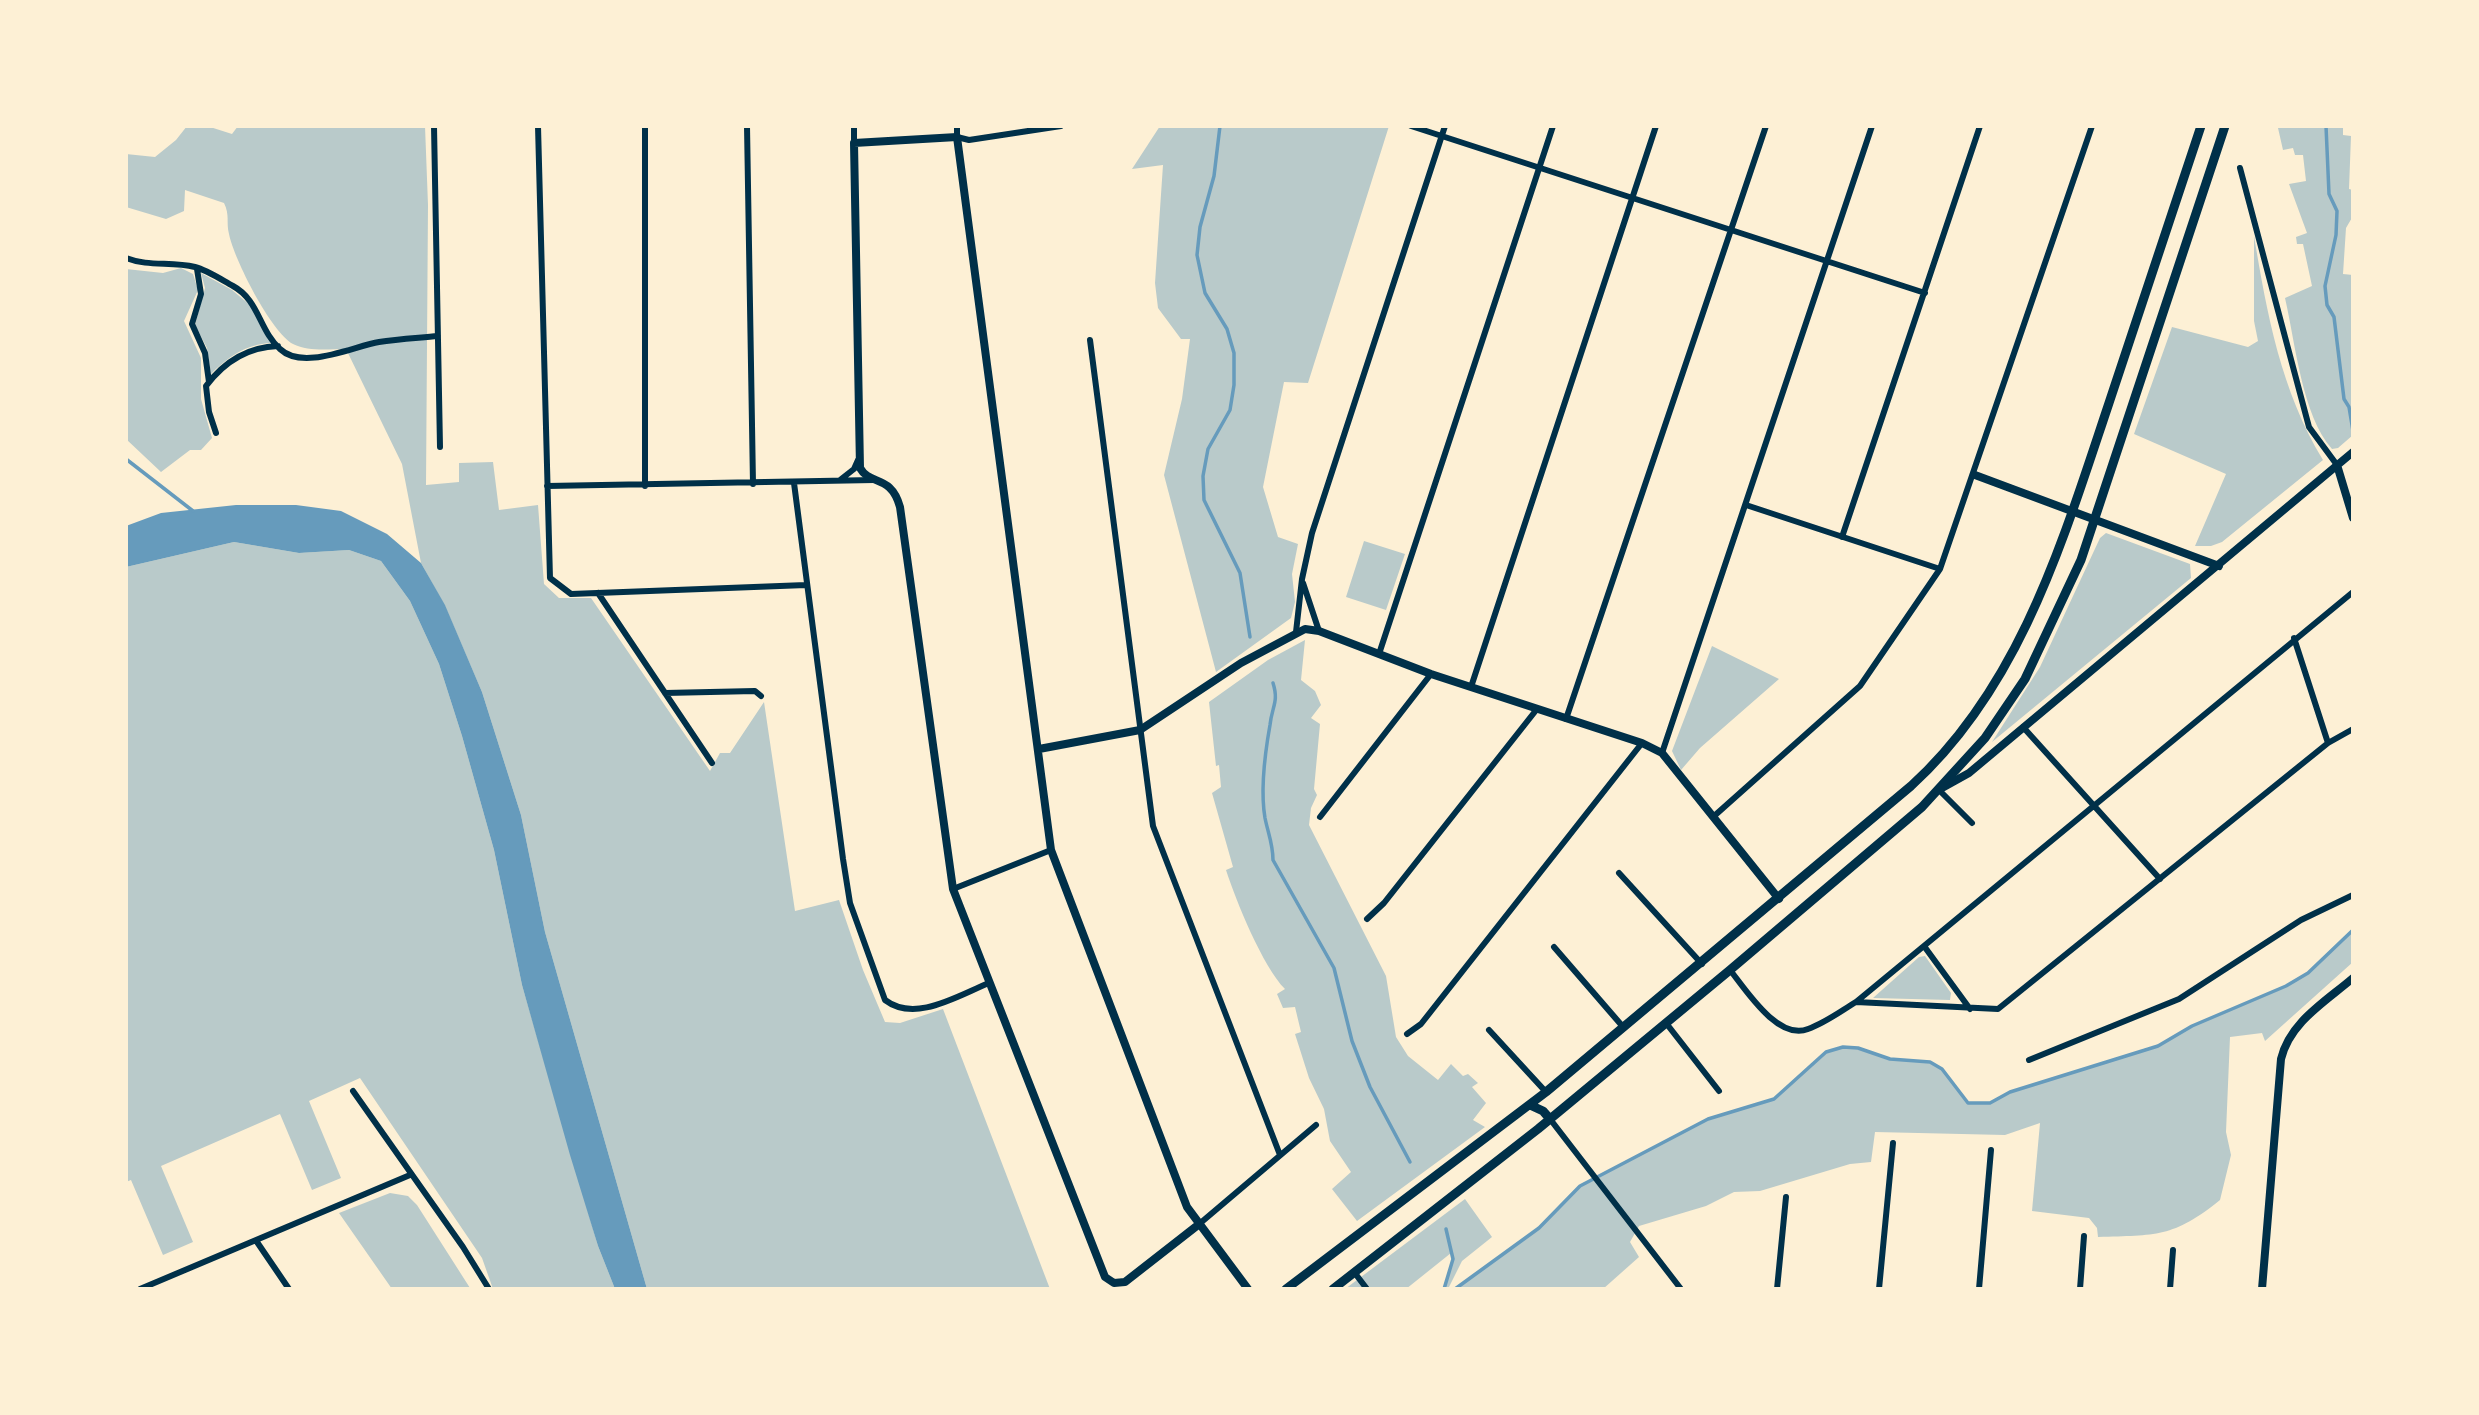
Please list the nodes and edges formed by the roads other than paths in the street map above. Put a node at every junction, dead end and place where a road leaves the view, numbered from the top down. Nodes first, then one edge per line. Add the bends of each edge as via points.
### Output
1 (434, 126) edge
2 (538, 126) edge
3 (645, 126) edge
4 (747, 126) edge
5 (853, 126) edge
6 (957, 126) edge
7 (1061, 126) edge
8 (1411, 126) edge
9 (1445, 126) edge
10 (1553, 126) edge
11 (1656, 126) edge
12 (1766, 126) edge
13 (1872, 126) edge
14 (1980, 126) edge
15 (2092, 126) edge
16 (2201, 126) edge
17 (2225, 126) edge
18 (1442, 136) junction
19 (957, 137) junction
20 (854, 144) junction
21 (1540, 167) junction
22 (2239, 168) dead end
23 (1632, 198) junction
24 (1732, 230) junction
25 (126, 258) edge
26 (1827, 261) junction
27 (196, 267) junction
28 (1925, 293) junction
29 (438, 336) junction
30 (1090, 340) dead end
31 (278, 346) junction
32 (209, 383) junction
33 (216, 433) dead end
34 (440, 447) dead end
35 (859, 450) junction
36 (2353, 452) edge
37 (2337, 465) junction
38 (1975, 475) junction
39 (881, 480) junction
40 (838, 481) junction
41 (794, 483) junction
42 (753, 484) junction
43 (547, 486) junction
44 (645, 486) junction
45 (1746, 505) junction
46 (2073, 512) junction
47 (2353, 518) edge
48 (2095, 520) junction
49 (1842, 537) junction
50 (2219, 566) junction
51 (1940, 569) junction
52 (1302, 579) junction
53 (806, 585) junction
54 (2353, 592) edge
55 (598, 593) junction
56 (1319, 631) junction
57 (1296, 632) junction
58 (2294, 638) junction
59 (1379, 654) junction
60 (1431, 674) junction
61 (1471, 687) junction
62 (665, 693) junction
63 (761, 696) dead end
64 (1537, 709) junction
65 (1566, 719) junction
66 (2023, 727) junction
67 (2353, 729) edge
68 (1140, 730) junction
69 (1643, 743) junction
70 (2328, 743) junction
71 (1039, 749) junction
72 (1662, 753) junction
73 (712, 763) dead end
74 (1941, 789) junction
75 (2094, 803) junction
76 (1320, 817) dead end
77 (1713, 817) junction
78 (1972, 822) dead end
79 (1051, 850) junction
80 (1619, 873) dead end
81 (2160, 879) junction
82 (953, 889) junction
83 (2353, 894) edge
84 (1779, 899) junction
85 (1367, 919) dead end
86 (1924, 946) junction
87 (1554, 947) dead end
88 (1702, 964) junction
89 (1730, 970) junction
90 (2353, 978) edge
91 (989, 983) junction
92 (1856, 1002) junction
93 (1970, 1009) junction
94 (1666, 1023) junction
95 (1623, 1028) junction
96 (1489, 1030) dead end
97 (1407, 1034) dead end
98 (2029, 1060) dead end
99 (353, 1091) dead end
100 (1719, 1091) dead end
101 (1546, 1092) junction
102 (1530, 1105) junction
103 (1550, 1119) junction
104 (1316, 1125) dead end
105 (1893, 1143) dead end
106 (1991, 1150) dead end
107 (1280, 1154) junction
108 (410, 1175) junction
109 (1786, 1197) dead end
110 (1198, 1225) junction
111 (2084, 1236) dead end
112 (257, 1242) junction
113 (2173, 1250) dead end
114 (1354, 1272) junction
115 (1105, 1277) junction
116 (1125, 1282) junction
117 (140, 1289) edge
118 (289, 1289) edge
119 (489, 1289) edge
120 (1107, 1289) edge
121 (1116, 1289) edge
122 (1248, 1289) edge
123 (1286, 1289) edge
124 (1333, 1289) edge
125 (1367, 1289) edge
126 (1681, 1289) edge
127 (1777, 1289) edge
128 (1878, 1289) edge
129 (1979, 1289) edge
130 (2080, 1289) edge
131 (2170, 1289) edge
132 (2262, 1289) edge

1 - 29 street
2 - 43 street
3 - 44 street
4 - 42 street
5 - 20 street
6 - 19 street
7 - 19 street
8 - 18 street
9 - 18 street
10 - 21 street
11 - 23 street
12 - 24 street
13 - 26 street
14 - 28 street
15 - 38 street
16 - 46 main road
17 - 48 main road
18 - 21 street
18 - 52 street
19 - 20 street
19 - 71 street
20 - 35 street
21 - 23 street
21 - 59 street
22 - 37 street via 2309,427
23 - 24 street
23 - 61 street
24 - 26 street
24 - 65 street
25 - 27 street via 142,265
26 - 28 street
26 - 45 street
27 - 31 street via 251,298
27 - 32 street via 201,293 192,324 205,353
28 - 49 street
29 - 31 street via 376,342 332,356 303,357 282,352
29 - 34 street
30 - 68 street
31 - 32 street via 245,353
32 - 33 street via 208,404
35 - 39 street via 861,472
35 - 40 street via 858,464
36 - 37 street
37 - 47 street
37 - 50 street
38 - 46 street
38 - 51 street
39 - 40 street
39 - 82 street via 900,507
40 - 41 street
41 - 42 street
41 - 53 street
42 - 44 street
43 - 44 street
43 - 55 street via 550,578 572,594
45 - 49 street
45 - 72 street
46 - 48 street
46 - 84 main road via 2035,608 1999,679 1957,737 1911,786
48 - 50 street
48 - 74 main road via 2025,679 1985,738
49 - 51 street
50 - 66 street
51 - 77 street via 1860,686
52 - 56 street
52 - 57 street
53 - 55 street
53 - 91 street via 850,902 885,1000 896,1008 915,1011
54 - 58 street
55 - 62 street
56 - 57 street
56 - 59 street
57 - 68 street
58 - 70 street
58 - 75 street
59 - 60 street
60 - 61 street
60 - 76 street
61 - 64 street
62 - 63 street via 755,691
62 - 73 street
64 - 65 street
64 - 85 street
65 - 69 street
66 - 74 street via 1969,773
66 - 75 street
67 - 70 street
68 - 71 street
68 - 107 street via 1153,826
69 - 72 street
69 - 97 street via 1421,1024
70 - 81 street
71 - 79 street
72 - 77 street
74 - 78 street
74 - 89 main road
75 - 81 street
75 - 86 street
77 - 84 street
79 - 82 street
79 - 110 street via 1187,1207
80 - 88 street
81 - 93 street via 1998,1009
82 - 91 street
83 - 98 street via 2301,920 2179,999
84 - 88 main road
86 - 92 street
86 - 93 street
87 - 95 street
88 - 95 main road
89 - 92 street via 1770,1019 1787,1029 1806,1031
89 - 94 main road
90 - 132 street via 2294,1028 2285,1042
91 - 115 street
92 - 93 street
94 - 100 street
94 - 103 main road
95 - 101 main road
96 - 101 street
99 - 108 street
101 - 102 main road
102 - 103 main road
102 - 123 main road
103 - 114 main road
103 - 126 street
104 - 107 street
105 - 128 street
106 - 129 street
107 - 110 street
108 - 112 street
108 - 119 street
109 - 127 street
110 - 116 street
110 - 122 street
111 - 130 street
112 - 117 street
112 - 118 street
113 - 131 street
114 - 124 main road
114 - 125 street
115 - 116 street via 1114,1283
115 - 120 street
116 - 121 street

